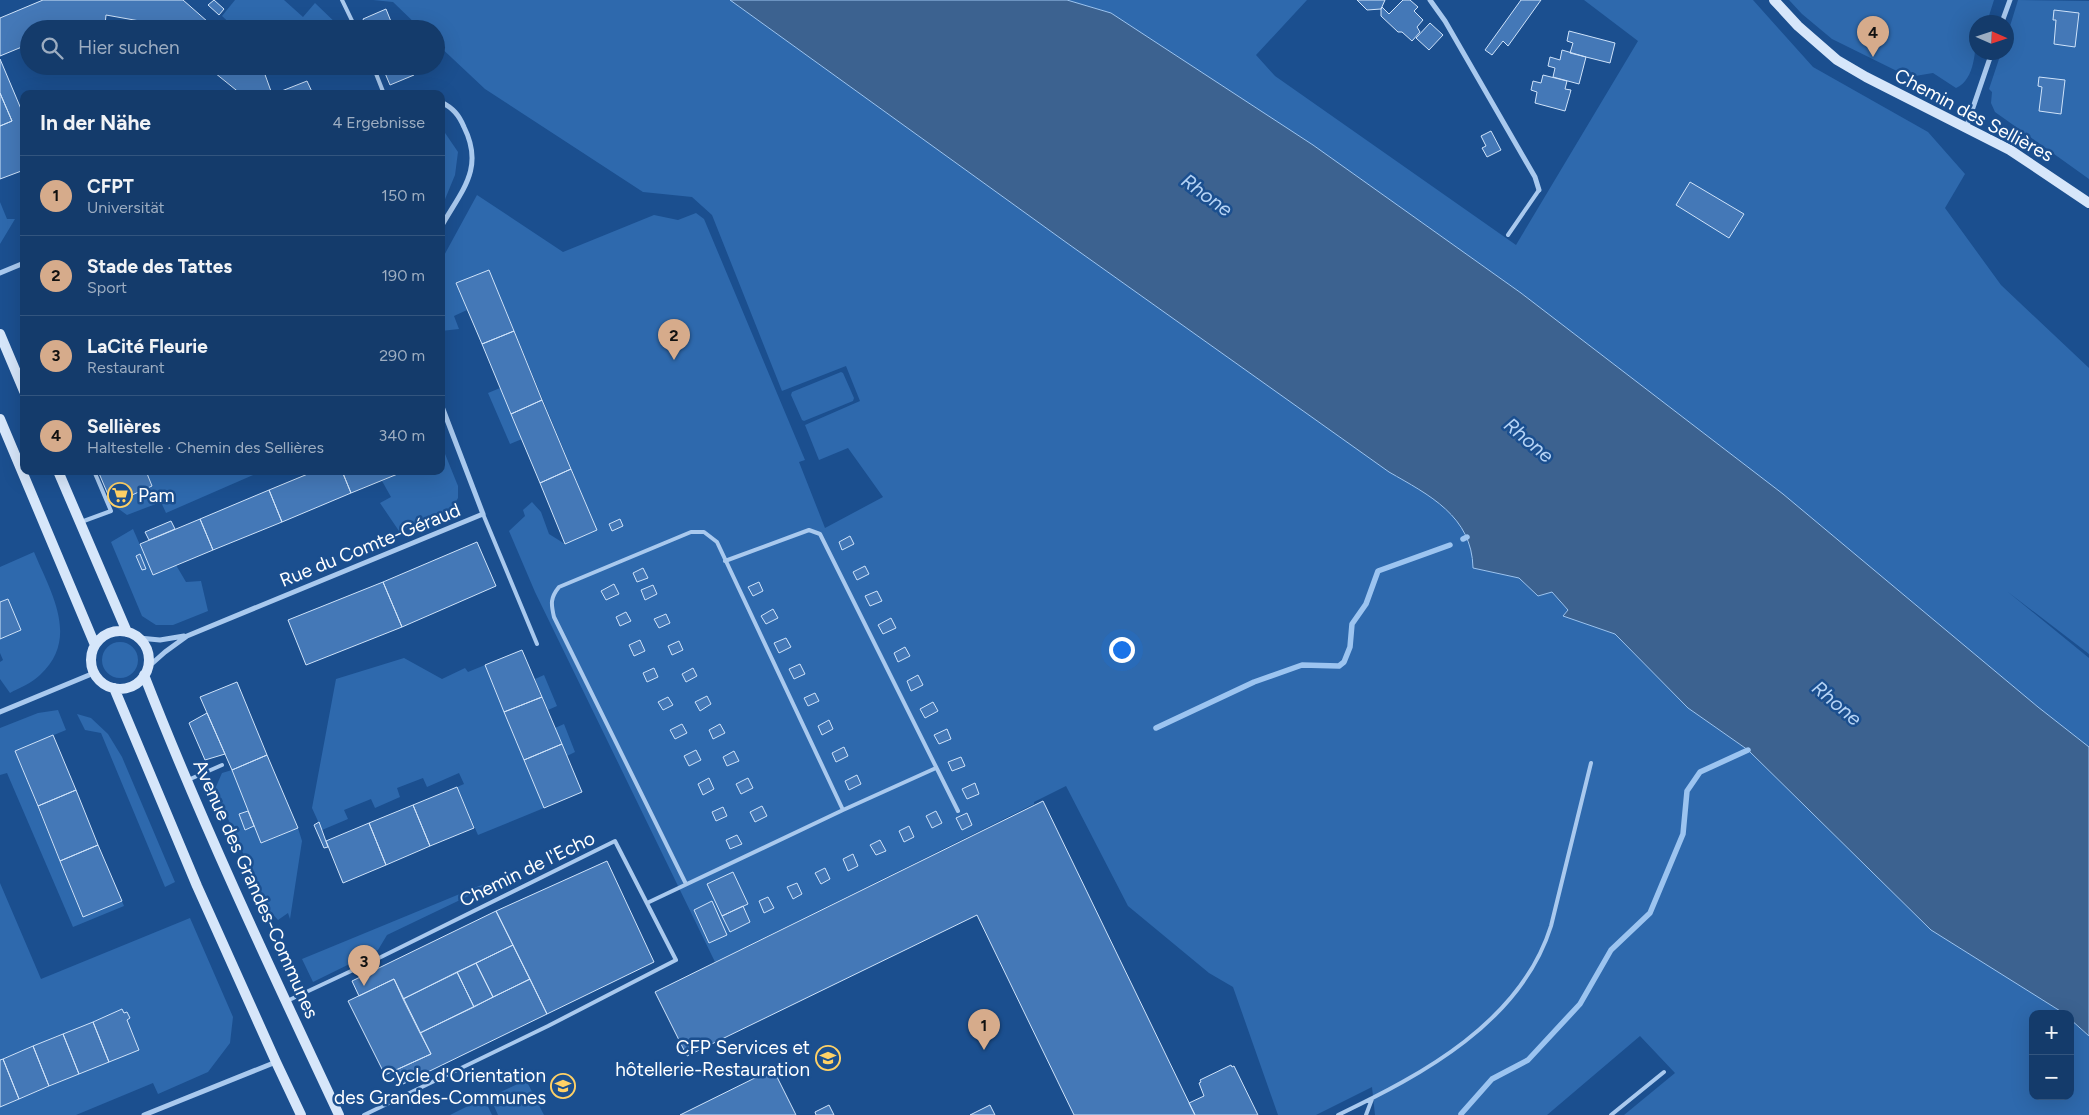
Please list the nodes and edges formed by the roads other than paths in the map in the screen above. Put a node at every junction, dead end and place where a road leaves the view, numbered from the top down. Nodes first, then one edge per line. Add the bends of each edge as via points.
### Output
1 (342, 0) edge
2 (1430, 0) edge
3 (1774, 0) edge
4 (2010, 0) edge
5 (2005, 15) edge
6 (352, 20) edge
7 (1989, 60) edge
8 (377, 75) edge
9 (382, 90) edge
10 (445, 105) edge
11 (1966, 128) junction
12 (1539, 190) joint
13 (2089, 203) edge
14 (445, 220) edge
15 (1508, 235) dead end
16 (20, 265) edge
17 (0, 273) edge
18 (0, 334) edge
19 (20, 382) edge
20 (445, 414) edge
21 (0, 419) edge
22 (20, 467) edge
23 (24, 475) edge
24 (60, 475) edge
25 (96, 475) edge
26 (483, 514) junction
27 (79, 523) junction
28 (725, 562) junction
29 (126, 632) junction
30 (187, 636) junction
31 (139, 638) junction
32 (538, 644) dead end
33 (95, 645) junction
34 (146, 672) junction
35 (94, 673) junction
36 (114, 688) junction
37 (0, 712) edge
38 (1591, 763) dead end
39 (222, 765) dead end
40 (936, 768) junction
41 (188, 780) junction
42 (844, 810) junction
43 (958, 812) dead end
44 (686, 884) junction
45 (647, 902) junction
46 (286, 1001) junction
47 (276, 1062) junction
48 (1664, 1072) dead end
49 (1372, 1099) junction
50 (144, 1115) edge
51 (301, 1115) edge
52 (339, 1115) edge
53 (364, 1115) edge
54 (1338, 1115) edge
55 (1366, 1115) edge
56 (1611, 1115) edge

1 - 6 lane
2 - 12 street via 1445,21
3 - 11 street, Chemin des Sellières via 1838,60
4 - 5 street
7 - 11 street
8 - 9 lane
10 - 14 street via 459,115 474,161 464,188
11 - 13 street, Chemin des Sellières via 2010,150
12 - 15 lane
16 - 17 street
18 - 19 street
20 - 26 street, Rue du Comte-Géraud
21 - 22 street
23 - 33 street
24 - 27 street
25 - 27 lane via 111,511
26 - 30 street, Rue du Comte-Géraud
26 - 32 lane
27 - 29 street
28 - 40 lane via 809,530 820,534
28 - 42 lane
28 - 44 lane via 713,537 704,532 691,532 559,587 550,602 554,617
29 - 31 street
29 - 33 street via 108,633
30 - 31 street, Rue du Comte-Géraud via 160,640
30 - 34 street, Rue du Comte-Géraud
31 - 34 street via 148,655
33 - 35 street via 91,656
34 - 36 street via 128,687
34 - 41 street, Avenue des Grandes-Communes
35 - 36 street
35 - 37 street
36 - 47 street via 197,886
38 - 49 lane via 1553,919 1546,942 1527,975 1482,1028 1432,1064
39 - 41 lane
40 - 42 lane
40 - 43 lane
41 - 46 street, Avenue des Grandes-Communes
42 - 44 lane
44 - 45 lane
45 - 46 lane, Chemin de l'Echo via 615,841
45 - 53 lane, Chemin de l'Echo via 676,960
46 - 52 street, Avenue des Grandes-Communes
47 - 50 street
47 - 51 street
48 - 56 lane
49 - 54 lane
49 - 55 lane

